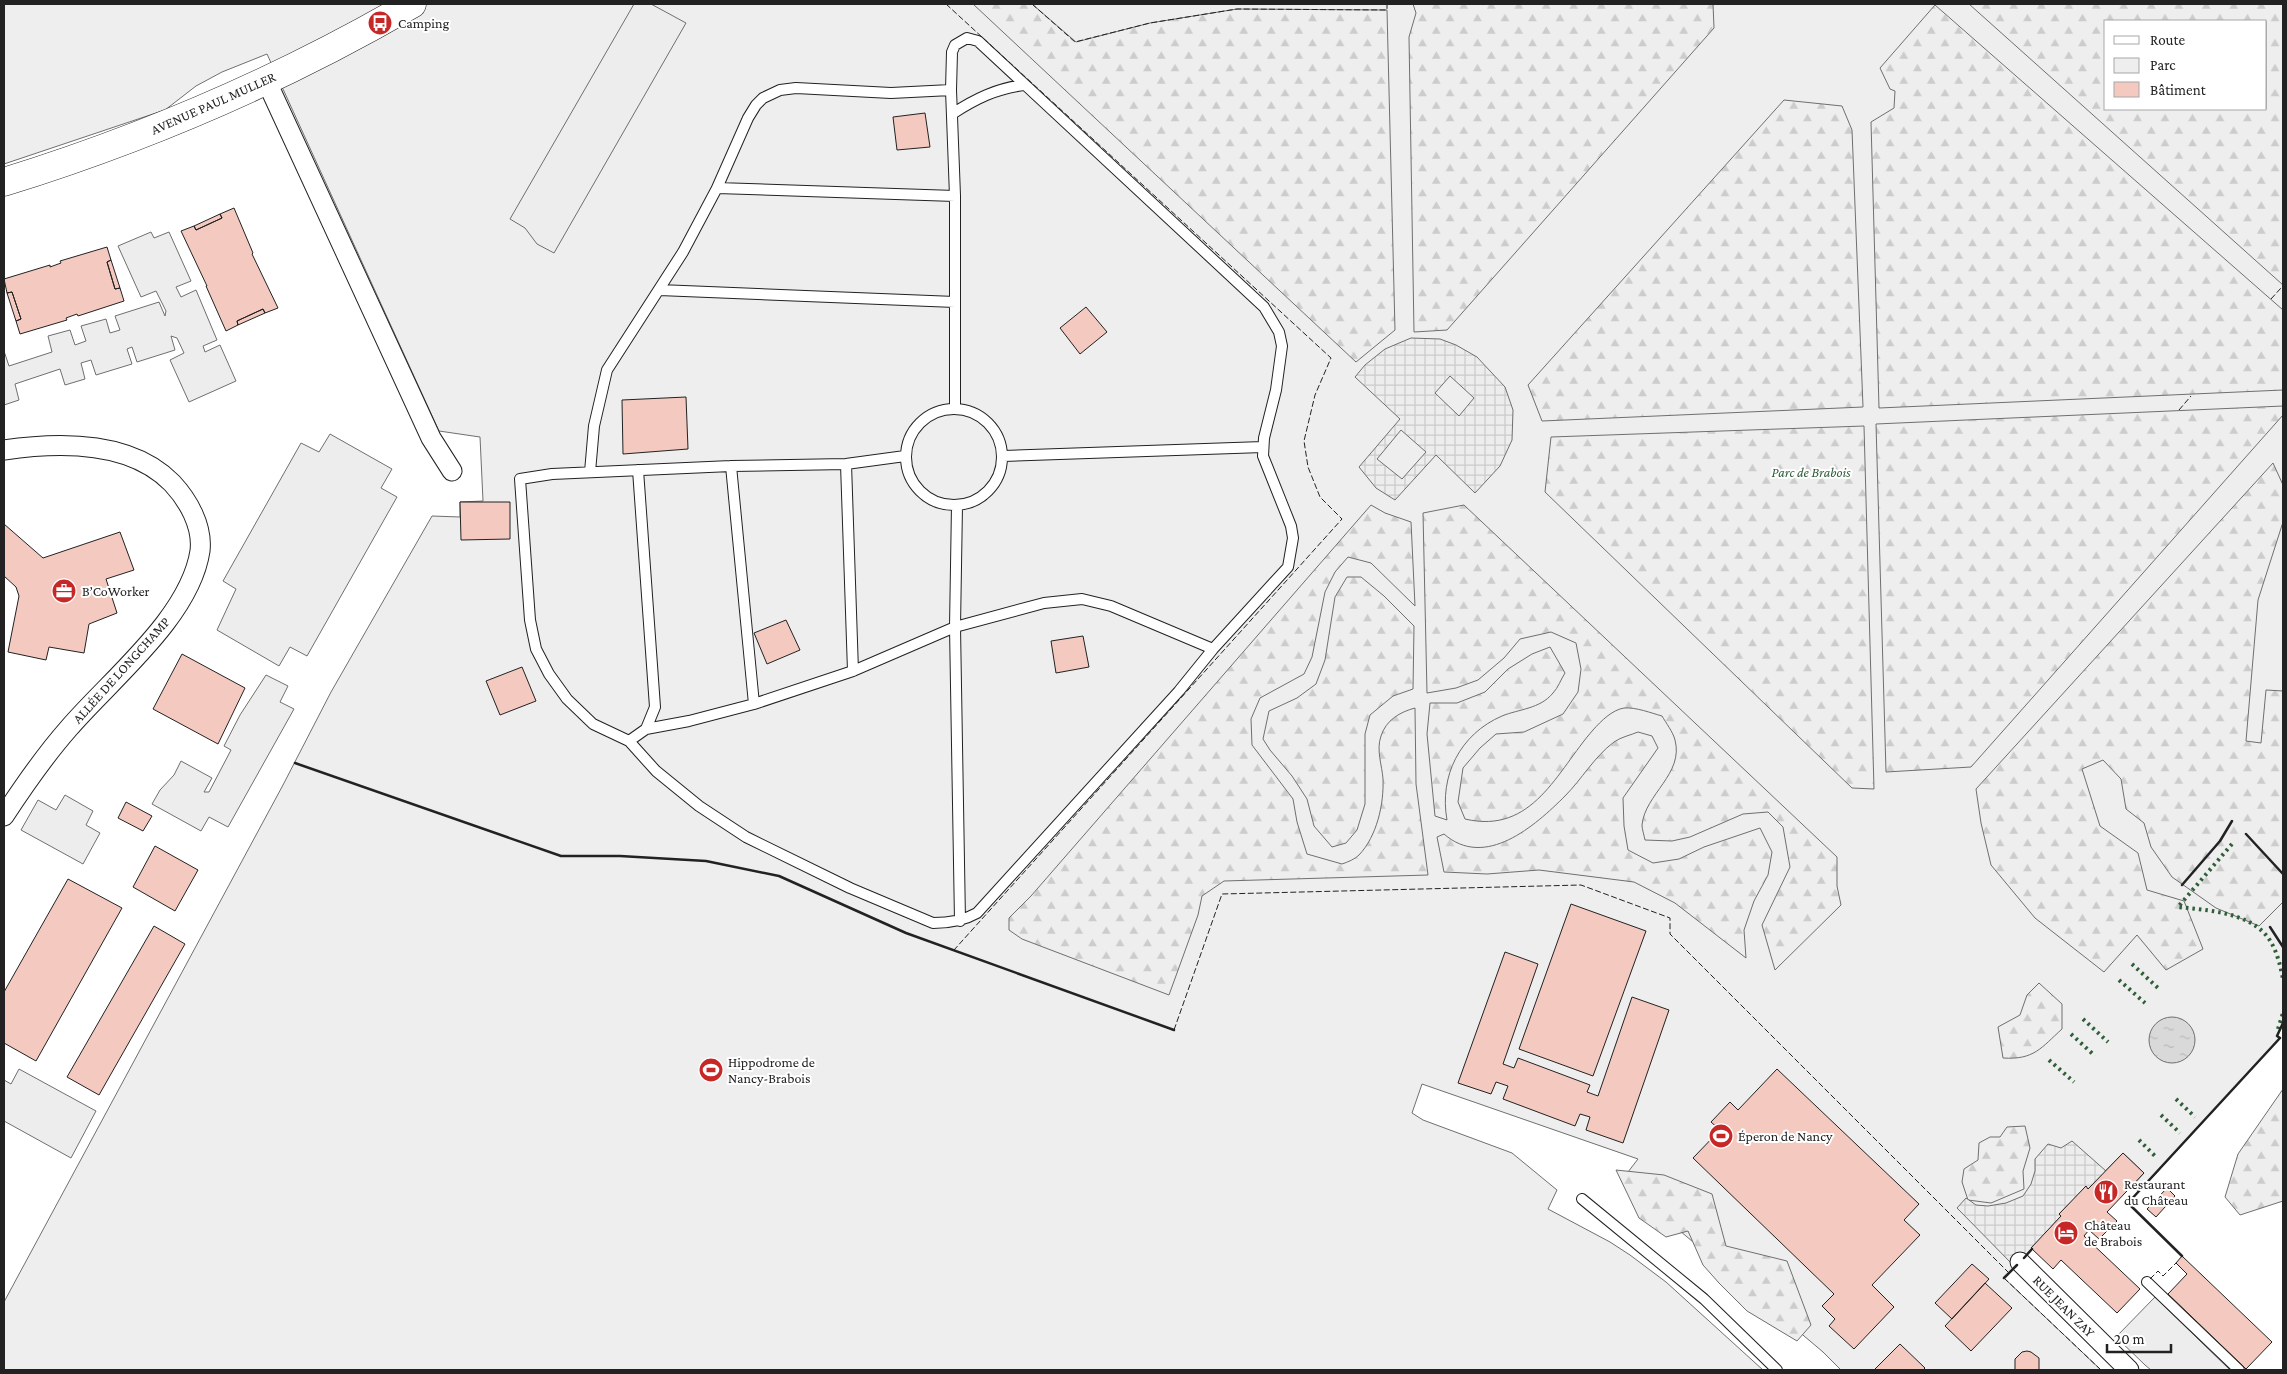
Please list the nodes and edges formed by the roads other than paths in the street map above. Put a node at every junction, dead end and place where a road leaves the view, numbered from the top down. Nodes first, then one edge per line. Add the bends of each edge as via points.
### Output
1 (412, 4) edge
2 (266, 80) junction
3 (1025, 85) junction
4 (951, 90) junction
5 (952, 114) junction
6 (4, 182) edge
7 (717, 188) junction
8 (955, 196) junction
9 (659, 290) junction
10 (955, 302) junction
11 (955, 408) junction
12 (1263, 447) junction
13 (4, 450) edge
14 (905, 456) junction
15 (1003, 456) junction
16 (846, 464) junction
17 (731, 466) junction
18 (638, 470) junction
19 (452, 471) dead end
20 (590, 472) junction
21 (957, 505) junction
22 (955, 627) junction
23 (1213, 649) junction
24 (853, 671) junction
25 (754, 704) junction
26 (646, 729) junction
27 (629, 742) junction
28 (4, 816) edge
29 (960, 921) junction
30 (1582, 1199) dead end
31 (2020, 1262) dead end
32 (2147, 1282) dead end
33 (1777, 1370) edge
34 (2129, 1370) edge
35 (2239, 1370) edge

1 - 2 main road, AVENUE PAUL MULLER
2 - 6 main road, AVENUE PAUL MULLER via 137,136
2 - 19 street via 431,438
3 - 4 lane via 978,41 968,38 955,45 952,52
3 - 5 lane via 1005,87
3 - 12 lane via 1264,307 1275,322 1282,346 1281,364
4 - 5 lane
4 - 7 lane via 891,93 796,88 771,94 756,104
5 - 8 lane
7 - 8 lane
7 - 9 lane
8 - 10 lane
9 - 10 lane
9 - 20 lane via 608,370 594,426
10 - 11 lane
11 - 14 lane via 930,414 920,422 910,438
11 - 15 lane via 970,411 988,423 1000,441
12 - 15 lane
12 - 23 lane via 1290,526 1292,538 1288,567
13 - 28 street, ALLÉE DE LONGCHAMP via 84,447 125,454 142,462 157,470 181,493 195,518 200,549 186,590 167,619 146,646 68,728
14 - 16 lane
14 - 21 lane via 909,476 921,492 938,502
15 - 21 lane via 1001,470 984,495
16 - 17 lane
16 - 24 lane
17 - 18 lane
17 - 25 lane
18 - 20 lane
18 - 26 lane via 655,707
20 - 27 lane via 520,479 530,620 536,650 567,699 593,724
21 - 22 lane
22 - 23 lane via 1044,602 1082,599 1111,606
22 - 24 lane
22 - 29 lane
23 - 29 lane via 1179,691 977,913
24 - 25 lane
25 - 26 lane
26 - 27 lane
27 - 29 lane via 656,771 699,806 746,836 850,888 933,923
30 - 33 lane via 1704,1299
31 - 34 street, RUE JEAN ZAY
32 - 35 lane

